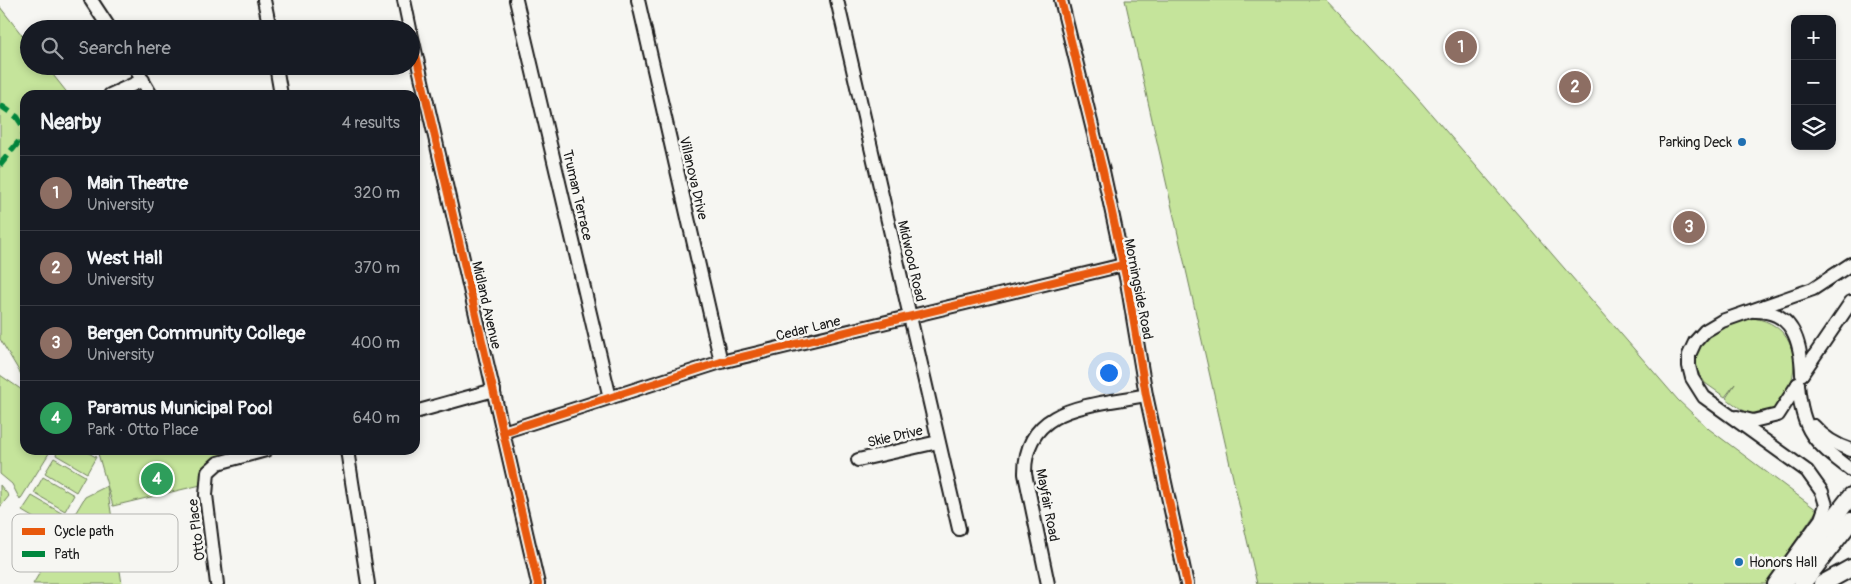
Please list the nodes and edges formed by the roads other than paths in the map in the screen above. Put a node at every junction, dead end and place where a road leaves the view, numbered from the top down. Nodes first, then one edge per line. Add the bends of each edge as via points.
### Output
1 (92, 0) edge
2 (264, 0) edge
3 (404, 0) edge
4 (516, 0) edge
5 (638, 0) edge
6 (837, 0) edge
7 (1061, 0) edge
8 (104, 20) edge
9 (268, 20) edge
10 (408, 20) edge
11 (420, 72) edge
12 (140, 75) edge
13 (278, 75) edge
14 (143, 80) junction
15 (121, 90) edge
16 (148, 90) edge
17 (280, 90) edge
18 (1851, 264) edge
19 (1123, 265) junction
20 (1851, 302) edge
21 (1744, 311) junction
22 (909, 316) junction
23 (721, 362) junction
24 (1800, 379) junction
25 (494, 390) junction
26 (1146, 395) junction
27 (610, 398) junction
28 (1802, 410) junction
29 (420, 411) edge
30 (1732, 416) junction
31 (503, 432) junction
32 (938, 442) junction
33 (1851, 450) edge
34 (248, 455) edge
35 (348, 455) edge
36 (858, 460) dead end
37 (1851, 470) edge
38 (1851, 496) edge
39 (1851, 521) edge
40 (959, 529) dead end
41 (1851, 568) edge
42 (217, 584) edge
43 (368, 584) edge
44 (538, 584) edge
45 (1048, 584) edge
46 (1187, 584) edge
47 (1774, 584) edge
48 (1784, 584) edge
49 (1802, 584) edge
50 (1822, 584) edge

1 - 8 street
2 - 9 street
3 - 10 street
4 - 27 street, Truman Terrace
5 - 23 street, Villanova Drive
6 - 22 street, Midwood Road
7 - 19 street, Morningside Road
11 - 25 street, Midland Avenue
12 - 14 street
13 - 17 street
14 - 15 street
14 - 16 street
18 - 21 street via 1813,289
19 - 22 street, Cedar Lane
19 - 26 street, Morningside Road
20 - 24 street
21 - 24 street via 1763,311 1792,328 1799,342
21 - 30 street via 1705,331 1689,355 1692,378 1704,397
22 - 23 street, Cedar Lane
22 - 32 street, Midwood Road
23 - 27 street, Cedar Lane
24 - 28 street
24 - 30 street via 1778,415 1753,421
25 - 29 street
25 - 31 street, Midland Avenue
26 - 45 street, Mayfair Road via 1058,414 1031,440 1025,474
26 - 46 street, Morningside Road
27 - 31 street, Cedar Lane
28 - 33 street via 1822,435 1837,446
28 - 37 street via 1806,428 1817,442
30 - 47 street via 1807,471 1822,492 1826,505 1821,519
31 - 44 street, Midland Avenue
32 - 36 street, Skie Drive
32 - 40 street, Midwood Road
34 - 42 street, Otto Place via 218,463 208,472 206,495
35 - 43 street
38 - 48 main road
39 - 49 main road
41 - 50 main road

